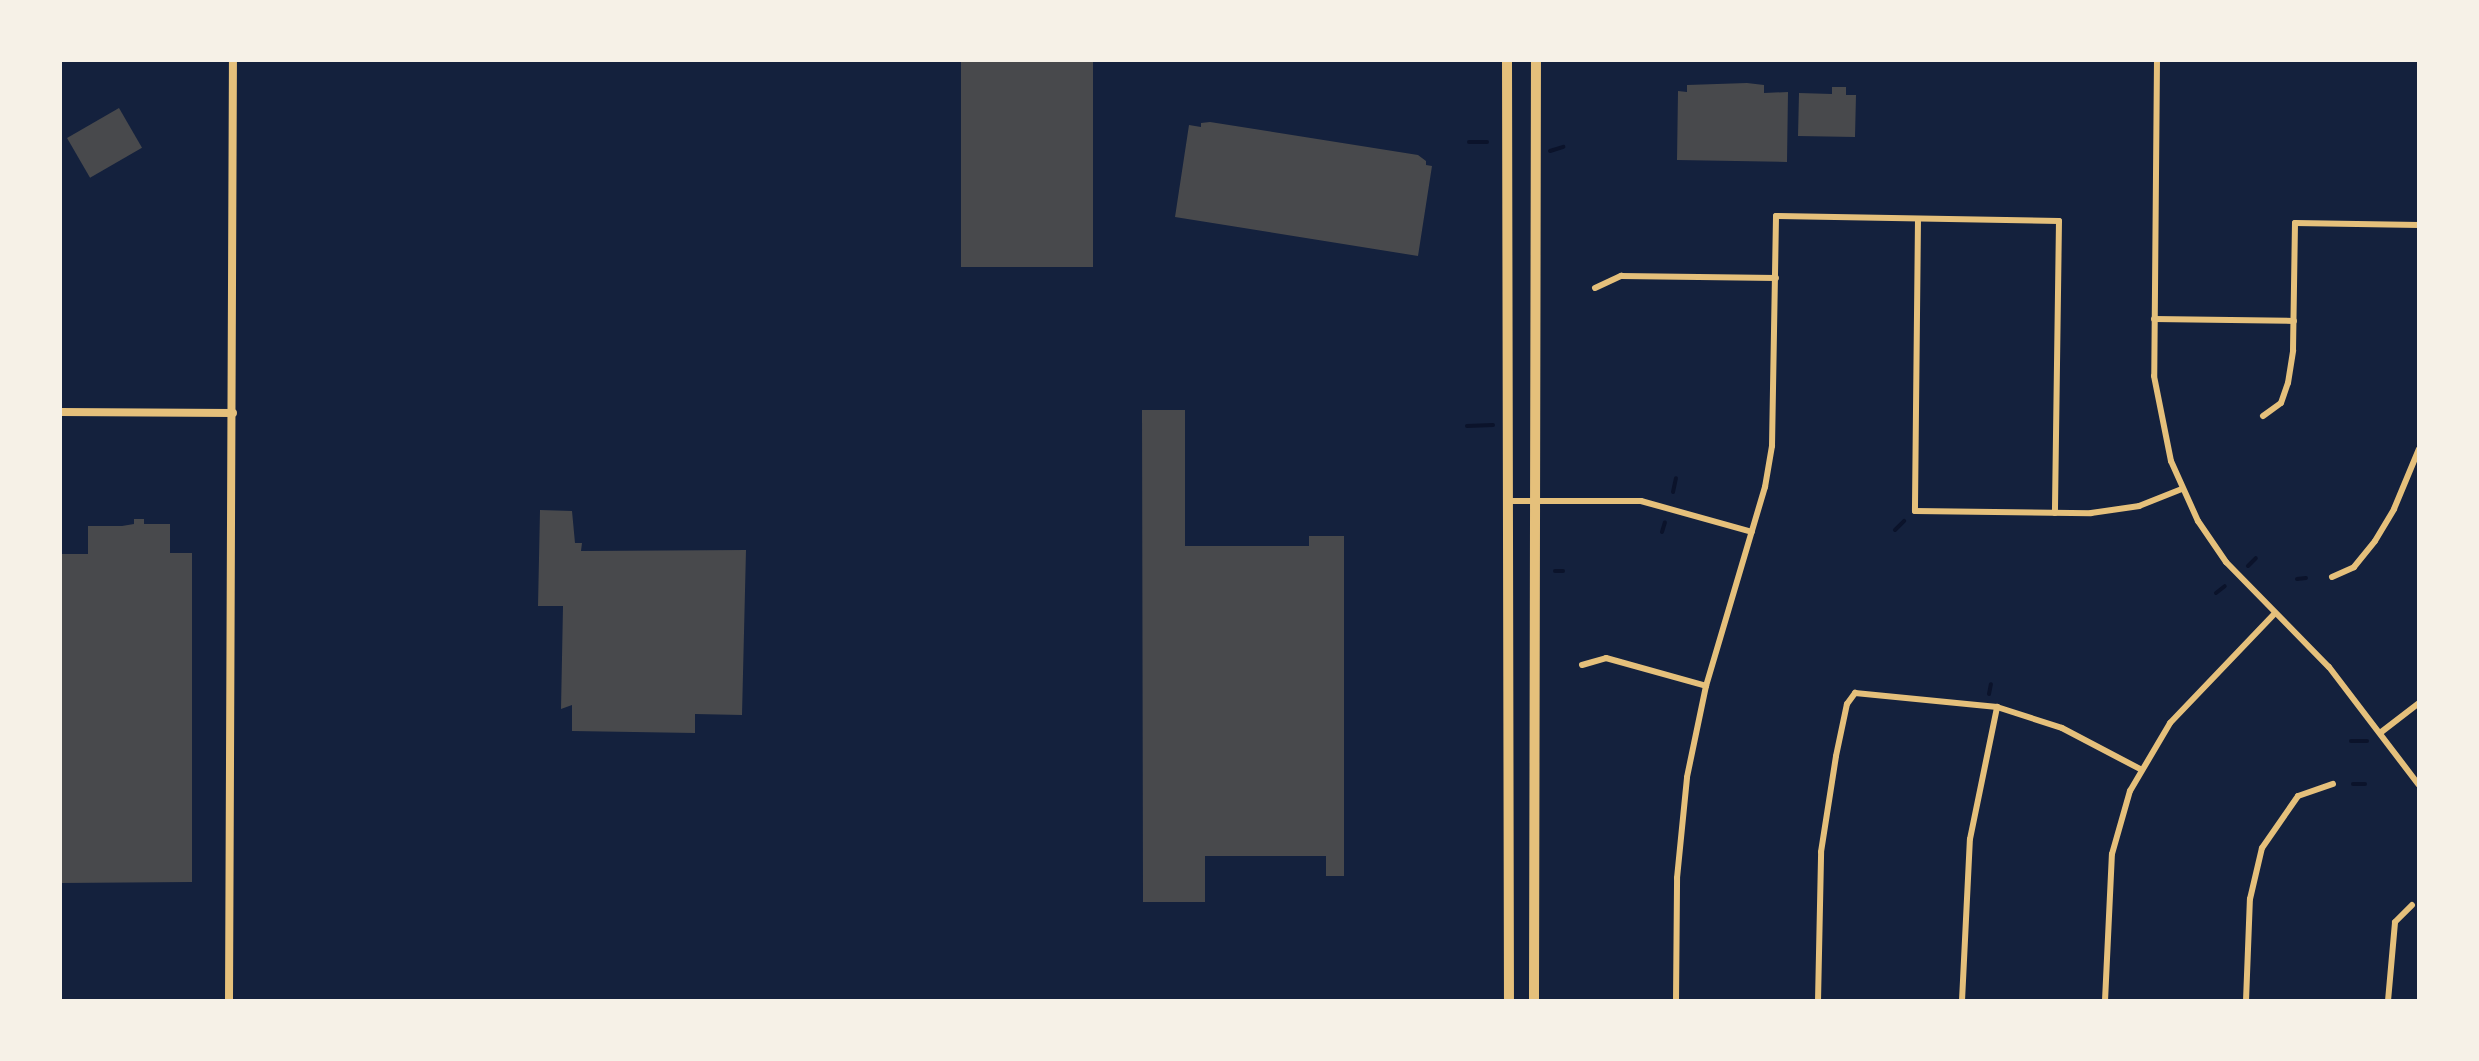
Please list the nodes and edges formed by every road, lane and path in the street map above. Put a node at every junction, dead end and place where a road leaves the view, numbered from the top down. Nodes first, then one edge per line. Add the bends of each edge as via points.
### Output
1 (233, 60) edge
2 (1507, 60) edge
3 (1536, 60) edge
4 (2157, 60) edge
5 (1509, 175) junction
6 (1534, 176) junction
7 (1918, 219) junction
8 (2419, 226) edge
9 (1776, 278) junction
10 (1595, 288) dead end
11 (2154, 319) junction
12 (2294, 321) junction
13 (60, 412) edge
14 (232, 413) junction
15 (2262, 416) dead end
16 (2419, 449) edge
17 (2182, 489) junction
18 (1508, 500) junction
19 (1534, 500) junction
20 (2055, 513) junction
21 (1752, 532) junction
22 (2332, 576) dead end
23 (2274, 614) junction
24 (1582, 665) dead end
25 (1706, 686) junction
26 (2419, 704) edge
27 (1997, 707) junction
28 (2380, 733) junction
29 (2140, 769) junction
30 (2332, 784) dead end
31 (2419, 786) edge
32 (2412, 905) dead end
33 (229, 1001) edge
34 (1509, 1001) edge
35 (1534, 1001) edge
36 (1676, 1001) edge
37 (1818, 1001) edge
38 (1962, 1001) edge
39 (2105, 1001) edge
40 (2246, 1001) edge
41 (2388, 1001) edge

1 - 14 street
2 - 5 main road
3 - 6 main road
4 - 11 street
5 - 6 main road
5 - 18 main road
6 - 19 main road
7 - 9 street via 1776,216
7 - 20 street via 1914,511
7 - 20 street via 2060,221
8 - 12 street via 2295,224
9 - 10 street via 1620,276
9 - 21 street via 1772,446
11 - 12 street
11 - 17 street via 2158,406
12 - 15 street via 2281,403
13 - 14 street
14 - 33 street
16 - 22 street via 2374,540 2354,567
17 - 20 street via 2114,511
17 - 23 street via 2226,562
18 - 19 street
18 - 34 main road
19 - 21 street via 1660,504
19 - 35 main road
21 - 25 street
23 - 28 street via 2329,667
23 - 29 street via 2170,723
24 - 25 street via 1606,658
25 - 36 street via 1682,823
26 - 28 street
27 - 29 street via 2062,728
27 - 37 street via 1855,693 1848,704 1821,852
27 - 38 street via 1970,839
28 - 31 street
29 - 39 street via 2112,854
30 - 40 street via 2298,796 2262,848 2250,899
32 - 41 street via 2395,922

